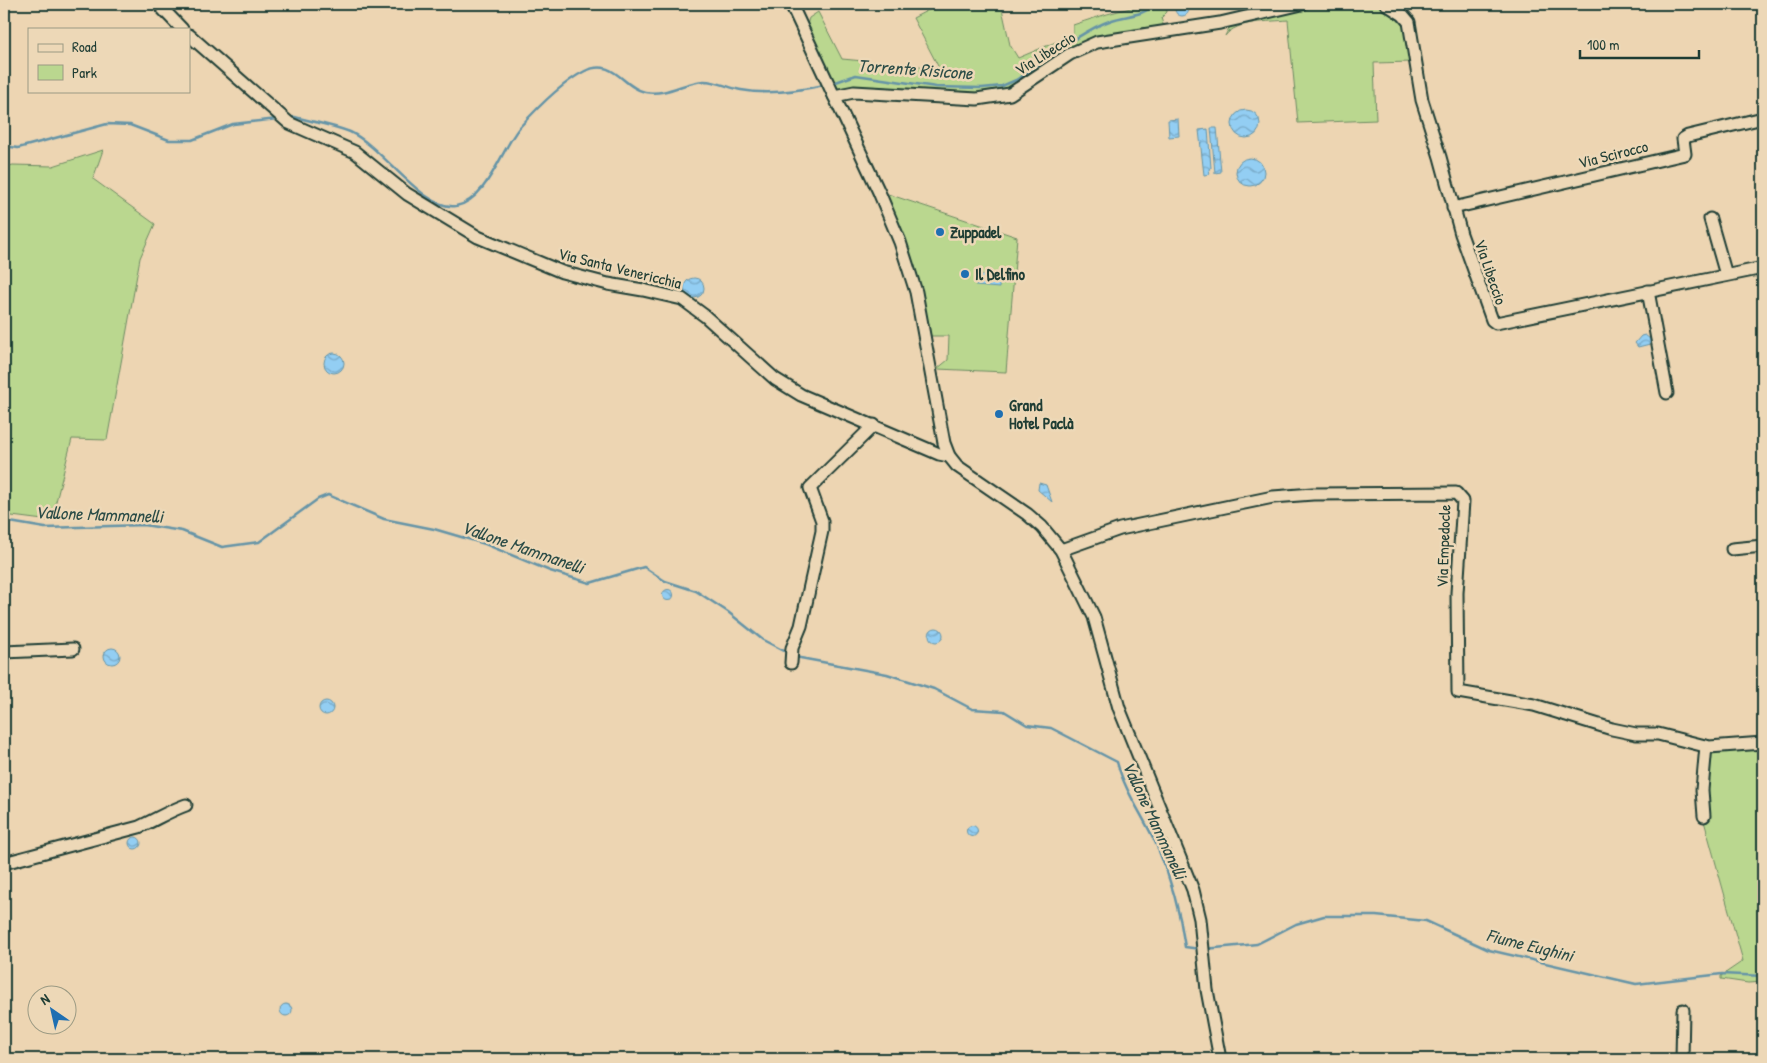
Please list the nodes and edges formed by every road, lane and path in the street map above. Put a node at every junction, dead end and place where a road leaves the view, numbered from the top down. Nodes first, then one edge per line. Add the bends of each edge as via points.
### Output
1 (158, 4) edge
2 (791, 4) edge
3 (1302, 4) edge
4 (1386, 4) edge
5 (181, 28) edge
6 (190, 36) edge
7 (834, 96) junction
8 (1763, 118) edge
9 (1453, 208) junction
10 (1710, 219) dead end
11 (1763, 268) edge
12 (1726, 275) junction
13 (1648, 291) junction
14 (1668, 393) dead end
15 (874, 425) junction
16 (949, 456) junction
17 (1763, 546) edge
18 (1732, 549) dead end
19 (1061, 550) junction
20 (73, 649) dead end
21 (4, 652) edge
22 (791, 663) dead end
23 (1763, 743) edge
24 (1706, 746) junction
25 (186, 805) dead end
26 (1704, 816) dead end
27 (4, 863) edge
28 (1683, 1010) dead end
29 (1220, 1059) edge
30 (1682, 1059) edge

1 - 5 street
2 - 7 street
3 - 7 street, Via Libeccio via 1220,23 1097,42 1070,54 1024,87 997,97 977,99 854,92
4 - 9 street, Via Libeccio via 1409,22 1422,100
6 - 15 street, Via Santa Venericchia via 289,123 355,152 407,194 478,237 562,272 682,300 775,380 801,395
7 - 16 street via 892,223 909,269
8 - 9 street, Via Scirocco via 1688,136 1682,143 1685,154
9 - 13 street, Via Libeccio via 1489,317 1496,323
10 - 12 street
11 - 12 street, Via Libeccio
12 - 13 street, Via Libeccio
13 - 14 street
15 - 16 street, Via Santa Venericchia
15 - 22 street via 810,488 822,521 822,531
16 - 19 street via 957,466 1027,514
17 - 18 street
19 - 24 street, Via Empedocle via 1120,529 1273,496 1456,493 1463,501 1457,593 1458,692 1534,705 1612,730 1658,734
19 - 29 street via 1094,617 1119,708 1193,890
20 - 21 street
23 - 24 street, Via Empedocle
24 - 26 street via 1702,790
25 - 27 street via 139,827
28 - 30 street

